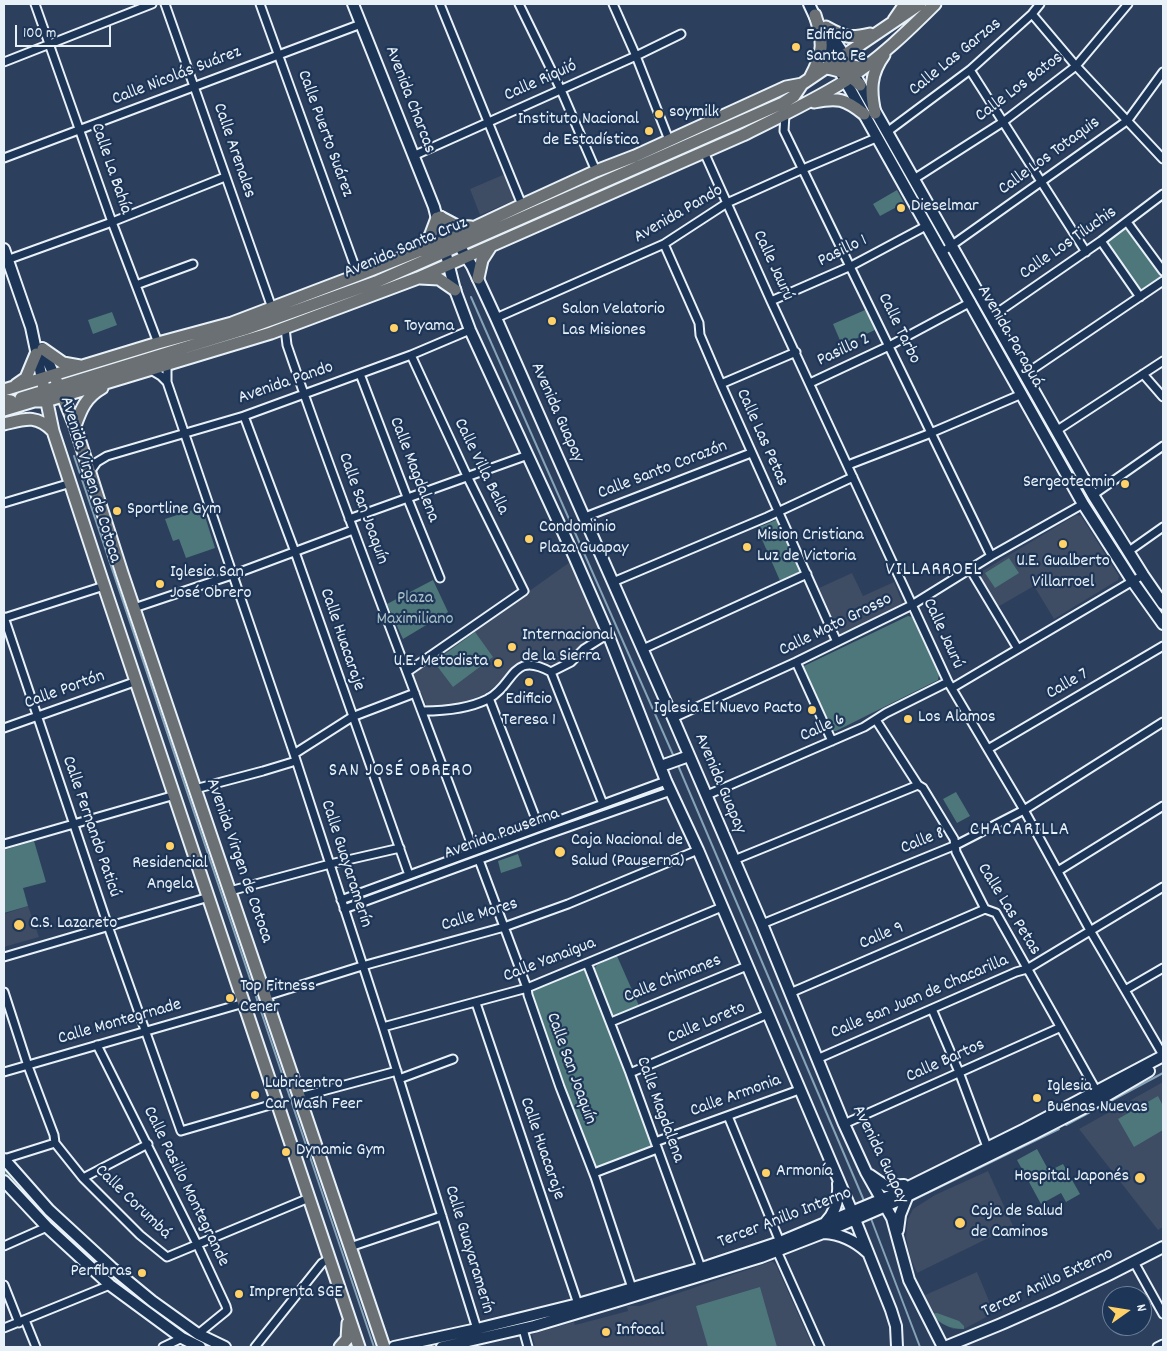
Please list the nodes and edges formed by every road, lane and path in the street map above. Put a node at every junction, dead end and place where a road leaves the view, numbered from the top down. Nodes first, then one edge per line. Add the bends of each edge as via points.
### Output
1 (35, 4) edge
2 (152, 4) edge
3 (165, 4) edge
4 (260, 4) edge
5 (353, 4) edge
6 (440, 4) edge
7 (519, 4) edge
8 (613, 4) edge
9 (809, 4) edge
10 (905, 4) edge
11 (920, 4) edge
12 (935, 4) edge
13 (1040, 4) edge
14 (1128, 4) edge
15 (1032, 14) junction
16 (815, 16) junction
17 (893, 21) junction
18 (361, 24) junction
19 (826, 27) junction
20 (681, 34) dead end
21 (874, 34) junction
22 (896, 40) junction
23 (50, 45) junction
24 (279, 54) junction
25 (636, 56) junction
26 (4, 62) edge
27 (1076, 66) junction
28 (844, 67) junction
29 (970, 70) junction
30 (1163, 72) edge
31 (806, 81) junction
32 (860, 85) joint
33 (194, 86) junction
34 (561, 90) junction
35 (800, 106) junction
36 (869, 113) junction
37 (785, 114) junction
38 (1128, 120) junction
39 (487, 122) junction
40 (1003, 122) junction
41 (81, 130) junction
42 (888, 132) junction
43 (876, 138) junction
44 (670, 140) junction
45 (689, 145) junction
46 (704, 152) junction
47 (413, 156) junction
48 (635, 156) junction
49 (4, 158) edge
50 (1163, 158) edge
51 (803, 169) junction
52 (596, 171) junction
53 (225, 177) junction
54 (914, 179) junction
55 (1042, 182) junction
56 (1163, 194) edge
57 (727, 203) junction
58 (522, 205) junction
59 (437, 214) junction
60 (112, 222) junction
61 (1127, 222) junction
62 (926, 226) junction
63 (475, 227) junction
64 (1101, 241) junction
65 (664, 244) junction
66 (450, 245) junction
67 (492, 245) junction
68 (952, 246) junction
69 (4, 249) edge
70 (477, 252) junction
71 (1086, 252) junction
72 (941, 253) junction
73 (427, 254) junction
74 (6, 261) edge
75 (467, 261) junction
76 (193, 264) dead end
77 (851, 266) junction
78 (1163, 271) edge
79 (358, 275) junction
80 (418, 278) junction
81 (478, 278) junction
82 (1163, 281) edge
83 (136, 285) junction
84 (455, 290) junction
85 (1140, 297) junction
86 (771, 301) junction
87 (971, 302) junction
88 (272, 308) junction
89 (301, 309) junction
90 (992, 317) junction
91 (496, 318) junction
92 (232, 323) junction
93 (285, 328) junction
94 (470, 330) junction
95 (271, 333) junction
96 (158, 343) junction
97 (287, 345) junction
98 (889, 346) junction
99 (40, 352) junction
100 (796, 352) junction
101 (411, 355) junction
102 (1163, 361) edge
103 (167, 365) junction
104 (94, 370) junction
105 (151, 370) junction
106 (360, 374) junction
107 (1143, 374) junction
108 (1024, 375) junction
109 (115, 380) junction
110 (167, 382) junction
111 (810, 383) junction
112 (722, 384) junction
113 (59, 386) junction
114 (44, 390) junction
115 (304, 394) junction
116 (1022, 394) junction
117 (1163, 397) edge
118 (6, 399) edge
119 (244, 416) junction
120 (4, 418) edge
121 (4, 424) edge
122 (75, 426) junction
123 (53, 431) junction
124 (1056, 431) junction
125 (930, 432) junction
126 (184, 433) junction
127 (1163, 446) edge
128 (83, 452) junction
129 (752, 453) junction
130 (61, 455) junction
131 (528, 455) junction
132 (107, 456) junction
133 (848, 465) junction
134 (90, 472) junction
135 (467, 476) junction
136 (853, 477) junction
137 (70, 483) junction
138 (1093, 495) junction
139 (407, 498) junction
140 (4, 503) edge
141 (1083, 504) junction
142 (778, 512) junction
143 (585, 517) junction
144 (349, 519) junction
145 (1163, 527) edge
146 (352, 530) junction
147 (1129, 551) junction
148 (295, 552) junction
149 (991, 556) junction
150 (970, 569) junction
151 (807, 574) junction
152 (232, 575) junction
153 (1143, 575) junction
154 (440, 578) dead end
155 (613, 582) junction
156 (1133, 582) junction
157 (104, 586) junction
158 (1163, 604) edge
159 (912, 605) junction
160 (134, 608) junction
161 (4, 618) edge
162 (1163, 624) edge
163 (608, 634) junction
164 (836, 642) junction
165 (1163, 646) edge
166 (642, 649) junction
167 (1018, 649) junction
168 (796, 662) junction
169 (407, 672) junction
170 (551, 672) junction
171 (137, 681) junction
172 (950, 685) junction
173 (415, 693) junction
174 (489, 698) junction
175 (423, 711) junction
176 (37, 717) junction
177 (352, 717) junction
178 (673, 718) junction
179 (876, 720) junction
180 (1163, 722) edge
181 (4, 728) edge
182 (832, 742) junction
183 (988, 749) junction
184 (295, 757) junction
185 (686, 757) junction
186 (661, 766) junction
187 (666, 781) junction
188 (918, 784) junction
189 (195, 788) junction
190 (671, 791) junction
191 (174, 795) junction
192 (706, 796) junction
193 (603, 804) junction
194 (1163, 806) edge
195 (1024, 810) junction
196 (571, 815) junction
197 (73, 824) junction
198 (575, 825) junction
199 (539, 827) junction
200 (4, 844) edge
201 (956, 845) junction
202 (400, 848) junction
203 (698, 850) junction
204 (474, 851) junction
205 (214, 853) junction
206 (454, 858) junction
207 (198, 859) junction
208 (479, 860) junction
209 (734, 860) junction
210 (330, 864) junction
211 (457, 868) junction
212 (1058, 871) junction
213 (409, 875) junction
214 (1163, 887) edge
215 (230, 891) junction
216 (209, 897) junction
217 (341, 900) junction
218 (722, 907) junction
219 (344, 909) junction
220 (986, 910) junction
221 (762, 924) junction
222 (108, 926) junction
223 (504, 926) junction
224 (1091, 932) junction
225 (4, 958) edge
226 (587, 963) junction
227 (362, 966) junction
228 (747, 966) junction
229 (1163, 968) edge
230 (1027, 969) junction
231 (526, 988) junction
232 (1125, 990) junction
233 (4, 992) edge
234 (790, 992) junction
235 (266, 996) junction
236 (476, 1002) junction
237 (244, 1003) junction
238 (932, 1009) junction
239 (768, 1014) junction
240 (611, 1022) junction
241 (383, 1027) junction
242 (1059, 1028) junction
243 (144, 1031) junction
244 (97, 1045) junction
245 (1163, 1056) edge
246 (817, 1059) junction
247 (453, 1060) dead end
248 (1163, 1063) edge
249 (28, 1066) junction
250 (396, 1071) junction
251 (4, 1072) edge
252 (959, 1072) junction
253 (630, 1073) junction
254 (399, 1079) junction
255 (799, 1090) junction
256 (1097, 1092) junction
257 (300, 1097) junction
258 (277, 1103) junction
259 (728, 1116) junction
260 (1047, 1117) junction
261 (844, 1124) junction
262 (1035, 1133) junction
263 (55, 1142) junction
264 (148, 1144) junction
265 (1011, 1145) junction
266 (656, 1146) junction
267 (987, 1148) junction
268 (4, 1159) edge
269 (866, 1172) junction
270 (594, 1173) junction
271 (837, 1175) junction
272 (83, 1178) junction
273 (4, 1181) edge
274 (917, 1181) junction
275 (929, 1185) junction
276 (908, 1195) junction
277 (309, 1198) junction
278 (880, 1204) junction
279 (856, 1215) junction
280 (442, 1216) junction
281 (47, 1227) junction
282 (822, 1229) junction
283 (897, 1236) junction
284 (197, 1244) junction
285 (4, 1246) edge
286 (778, 1246) junction
287 (350, 1247) junction
288 (1163, 1247) edge
289 (868, 1253) junction
290 (329, 1259) junction
291 (1134, 1262) junction
292 (705, 1267) junction
293 (721, 1270) junction
294 (4, 1285) edge
295 (110, 1285) junction
296 (632, 1288) junction
297 (152, 1301) junction
298 (578, 1304) junction
299 (161, 1307) junction
300 (145, 1310) junction
301 (347, 1312) junction
302 (1163, 1314) edge
303 (562, 1316) junction
304 (154, 1317) junction
305 (22, 1321) junction
306 (930, 1323) junction
307 (4, 1328) edge
308 (477, 1329) junction
309 (523, 1329) junction
310 (198, 1334) junction
311 (182, 1338) junction
312 (962, 1343) edge
313 (1163, 1344) edge
314 (36, 1347) edge
315 (163, 1347) edge
316 (200, 1347) edge
317 (225, 1347) edge
318 (255, 1347) edge
319 (340, 1347) edge
320 (359, 1347) edge
321 (384, 1347) edge
322 (394, 1347) edge
323 (431, 1347) edge
324 (442, 1347) edge
325 (528, 1347) edge
326 (820, 1347) edge
327 (898, 1347) edge
328 (944, 1347) edge
329 (1157, 1347) edge

1 - 23 street, Calle La Bahía
2 - 23 street
3 - 33 street, Calle Arenales
4 - 24 street, Calle Puerto Suárez
5 - 18 main road, Avenida Charcas
6 - 39 street
7 - 34 street
8 - 25 street
9 - 16 main road
10 - 17 main road
11 - 17 main road
12 - 22 main road
13 - 15 street, Calle Las Garzas
14 - 27 street, Calle Los Batos
15 - 27 street
15 - 29 street, Calle Las Garzas
16 - 19 main road
16 - 28 main road
16 - 31 main road via 822,36 821,54
17 - 21 main road
18 - 24 street, Calle Nicolás Suárez
18 - 47 main road, Avenida Charcas
19 - 21 main road via 850,38
19 - 28 main road
20 - 25 street, Calle Riquió
21 - 28 main road
22 - 28 main road
22 - 36 main road via 874,72
23 - 26 street
23 - 41 street, Calle La Bahía
24 - 33 street, Calle Nicolás Suárez
24 - 79 street, Calle Puerto Suárez
25 - 34 street, Calle Riquió
25 - 44 street
27 - 38 street
27 - 40 street, Calle Los Batos
28 - 31 main road, Avenida Santa Cruz
28 - 32 main road
28 - 35 main road, Avenida Santa Cruz
28 - 36 main road, Avenida Paraguá
29 - 40 street
29 - 42 street, Calle Las Garzas
30 - 38 street, Calle Los Totaquis
31 - 44 main road, Avenida Santa Cruz
31 - 45 main road, Avenida Santa Cruz via 794,96 783,103
32 - 36 main road, Avenida Paraguá
33 - 41 street, Calle Nicolás Suárez
33 - 53 street, Calle Arenales
34 - 39 street, Calle Riquió
34 - 52 street
35 - 36 main road via 841,99
35 - 37 main road, Avenida Santa Cruz
36 - 42 main road, Avenida Paraguá
36 - 43 main road, Avenida Paraguá
37 - 46 main road, Avenida Santa Cruz
37 - 51 street, Calle Tarbo via 784,131
38 - 50 street
38 - 55 street, Calle Los Totaquis
39 - 47 street, Calle Riquió
39 - 58 street
40 - 54 street, Calle Los Batos
40 - 55 street
41 - 49 street, Calle Nicolás Suárez
41 - 60 street, Calle La Bahía
42 - 54 main road, Avenida Paraguá
43 - 51 street, Avenida Pando
43 - 62 main road, Avenida Paraguá
44 - 48 main road, Avenida Santa Cruz
45 - 48 main road
45 - 66 main road, Avenida Santa Cruz
46 - 57 street, Calle Jaurú
46 - 67 main road, Avenida Santa Cruz
47 - 59 main road, Avenida Charcas
48 - 52 main road, Avenida Santa Cruz
51 - 57 street, Avenida Pando
51 - 77 street, Calle Tarbo
52 - 58 main road, Avenida Santa Cruz
53 - 60 street
53 - 88 street, Calle Arenales
54 - 68 main road, Avenida Paraguá
55 - 68 street, Calle Los Totaquis
55 - 71 street
56 - 61 street, Calle Los Tiluchis
57 - 65 street, Avenida Pando
57 - 86 street, Calle Jaurú
58 - 63 main road, Avenida Santa Cruz
59 - 63 main road via 457,226
59 - 66 main road, Avenida Charcas
59 - 73 main road
60 - 74 street
60 - 83 street, Calle La Bahía
61 - 64 street, Calle Los Tiluchis
61 - 78 street
62 - 72 main road, Avenida Paraguá
62 - 77 street, Pasillo 1
63 - 66 main road, Avenida Santa Cruz
64 - 71 street, Calle Los Tiluchis
64 - 85 street
65 - 91 street, Avenida Pando
65 - 112 street, Calle Las Petas
66 - 70 main road
66 - 73 main road, Avenida Santa Cruz
66 - 75 main road, Avenida Santa Cruz
66 - 75 main road, Avenida Guapay
66 - 80 main road, Avenida Santa Cruz
66 - 84 main road
67 - 70 main road, Avenida Santa Cruz
67 - 81 main road via 482,260
68 - 72 street, Calle Los Totaquis
68 - 90 main road, Avenida Paraguá
69 - 74 main road
70 - 75 main road, Avenida Santa Cruz
71 - 90 street, Calle Los Tiluchis
72 - 87 main road, Avenida Paraguá
73 - 79 main road, Avenida Santa Cruz
73 - 89 main road, Avenida Santa Cruz via 415,265
74 - 99 main road
75 - 81 main road, Avenida Guapay
76 - 83 street
77 - 86 street, Pasillo 1
77 - 98 street, Calle Tarbo
79 - 88 main road, Avenida Santa Cruz
80 - 84 main road via 439,279
80 - 93 main road, Avenida Santa Cruz
81 - 91 main road, Avenida Guapay
82 - 85 street
83 - 96 street, Calle La Bahía
84 - 94 main road
85 - 108 street
86 - 100 street, Calle Jaurú
87 - 98 street, Pasillo 2
87 - 116 main road, Avenida Paraguá
88 - 92 main road, Avenida Santa Cruz
89 - 92 main road
89 - 104 main road, Avenida Santa Cruz via 244,329
90 - 108 main road, Avenida Paraguá
91 - 143 main road, Avenida Guapay
92 - 96 main road, Avenida Santa Cruz
93 - 95 main road, Avenida Santa Cruz
93 - 97 street, Calle San Joaquín
94 - 101 street, Avenida Pando
94 - 131 main road
95 - 97 street
95 - 103 main road, Avenida Santa Cruz
96 - 104 main road, Avenida Santa Cruz via 123,354
97 - 115 street, Calle San Joaquín
98 - 111 street, Pasillo 2
98 - 125 street, Calle Tarbo
99 - 104 main road via 63,363
99 - 113 main road
99 - 114 main road
99 - 118 main road via 26,378
100 - 111 street, Calle Jaurú
100 - 112 street
101 - 106 street, Avenida Pando
101 - 135 street, Calle Villa Bella
102 - 107 street
103 - 105 main road, Avenida Santa Cruz
103 - 110 street, Calle Guayaramerín
104 - 113 main road, Avenida Santa Cruz
105 - 109 main road, Avenida Santa Cruz
105 - 110 street
106 - 115 street, Avenida Pando
106 - 139 street, Calle Magdalena
107 - 117 street
107 - 124 street
108 - 124 main road, Avenida Paraguá
109 - 113 main road, Avenida Santa Cruz
109 - 122 main road via 87,399
110 - 126 street, Calle Guayaramerín
111 - 133 street, Calle Jaurú
112 - 129 street, Calle Las Petas
113 - 114 main road, Avenida Santa Cruz
113 - 122 main road, Avenida Virgen de Cotoca
114 - 118 main road, Avenida Santa Cruz
114 - 120 main road, Avenida Santa Cruz via 36,408
114 - 123 main road, Avenida Virgen de Cotoca
115 - 119 street, Avenida Pando
115 - 144 street, Calle San Joaquín
116 - 125 street
116 - 141 main road, Avenida Paraguá
119 - 126 street, Avenida Pando
119 - 148 street, Calle Huacaraje
121 - 123 main road via 33,419 42,421
122 - 128 main road, Avenida Virgen de Cotoca
123 - 130 main road, Avenida Virgen de Cotoca
124 - 138 main road, Avenida Paraguá
125 - 133 street
125 - 149 street, Calle Tarbo
126 - 132 street, Avenida Pando
126 - 152 street, Calle Guayaramerín
127 - 138 street
128 - 130 main road via 75,444 69,445
128 - 132 street, Avenida Pando
128 - 134 main road, Avenida Virgen de Cotoca
129 - 142 street, Calle Las Petas
129 - 143 street, Calle Santo Corazón
130 - 137 main road, Avenida Virgen de Cotoca
131 - 135 street
131 - 163 main road
132 - 134 street, Avenida Pando
133 - 136 street, Calle Jaurú
134 - 160 main road, Avenida Virgen de Cotoca
135 - 139 street
135 - 169 street, Calle Villa Bella via 524,591
136 - 142 street
136 - 159 street, Calle Jaurú
137 - 140 street
137 - 157 main road, Avenida Virgen de Cotoca
138 - 147 main road, Avenida Paraguá
139 - 144 street
139 - 154 street, Calle Magdalena
141 - 149 street, Calle Mato Grosso
141 - 156 main road, Avenida Paraguá
142 - 151 street, Calle Las Petas
142 - 155 street
143 - 155 main road, Avenida Guapay
144 - 146 street, Calle San Joaquín
145 - 147 street
146 - 148 street
146 - 169 street, Calle San Joaquín
147 - 153 main road, Avenida Paraguá
148 - 152 street
148 - 177 street, Calle Huacaraje
149 - 150 street, Calle Mato Grosso
150 - 159 street, Calle Mato Grosso
150 - 167 street
151 - 164 street, Calle Las Petas
151 - 166 street
152 - 160 street
152 - 184 street, Calle Guayaramerín
153 - 156 street, Calle 6
153 - 158 main road, Avenida Paraguá
155 - 166 main road, Avenida Guapay
156 - 162 main road, Avenida Paraguá
156 - 167 street, Calle 6
157 - 161 street
157 - 171 main road, Avenida Virgen de Cotoca
159 - 164 street, Calle Mato Grosso
159 - 172 street, Calle Jaurú
160 - 189 main road, Avenida Virgen de Cotoca
161 - 176 street, Calle Fernando Paticú
163 - 170 street via 584,649 571,662
163 - 186 main road
164 - 168 street, Calle Mato Grosso
165 - 183 street, Calle 7
166 - 178 main road, Avenida Guapay
167 - 172 street, Calle 6
168 - 178 street, Calle Mato Grosso
168 - 182 street
169 - 173 street, Calle San Joaquín
170 - 174 street via 536,665 518,668
170 - 193 street
171 - 176 street, Calle Portón
171 - 191 main road, Avenida Virgen de Cotoca
172 - 179 street, Calle 6
172 - 183 street, Calle Jaurú
173 - 175 street, Calle San Joaquín
173 - 177 street
174 - 175 street via 450,710
174 - 199 street
175 - 204 street, Calle San Joaquín
176 - 181 street, Calle Portón
176 - 197 street, Calle Fernando Paticú
177 - 184 street
177 - 202 street, Calle Huacaraje
178 - 185 main road, Avenida Guapay
179 - 182 street, Calle 6
179 - 188 street, Calle Las Petas
180 - 195 street, Calle 8
182 - 192 street, Calle 6
183 - 195 street, Calle Jaurú
184 - 189 street via 263,771
184 - 210 street, Calle Guayaramerín
185 - 186 main road
185 - 192 main road, Avenida Guapay
186 - 187 main road
187 - 190 main road
187 - 193 street, Avenida Pauserna
188 - 201 street, Calle Las Petas
188 - 209 street
189 - 205 main road, Avenida Virgen de Cotoca
190 - 198 street, Avenida Pauserna
190 - 203 main road
191 - 197 street
191 - 207 main road, Avenida Virgen de Cotoca
192 - 209 main road, Avenida Guapay
193 - 196 street, Avenida Pauserna
194 - 212 street
195 - 201 street, Calle 8
195 - 212 street, Calle Jaurú
196 - 198 street
196 - 199 street, Avenida Pauserna
197 - 200 street
197 - 222 street, Calle Fernando Paticú
198 - 208 street, Avenida Pauserna
199 - 204 street, Avenida Pauserna
201 - 220 street, Calle Las Petas via 956,852
201 - 221 street, Calle 8
202 - 210 street
202 - 213 street, Calle Huacaraje
203 - 218 main road
203 - 223 street, Calle Mores via 568,904
204 - 206 street, Avenida Pauserna
205 - 207 main road
205 - 215 main road, Avenida Virgen de Cotoca
206 - 211 street
206 - 213 street, Avenida Pauserna
207 - 216 main road, Avenida Virgen de Cotoca
208 - 211 street, Avenida Pauserna
208 - 223 street, Calle San Joaquín
209 - 221 main road, Avenida Guapay
210 - 215 street
210 - 217 street, Calle Guayaramerín
211 - 219 street, Avenida Pauserna
212 - 224 street, Calle Jaurú
213 - 217 street, Avenida Pauserna
214 - 224 street, Calle San Juan de Chacarilla
215 - 235 main road, Avenida Virgen de Cotoca
216 - 222 street
216 - 237 main road, Avenida Virgen de Cotoca
217 - 219 street, Calle Guayaramerín
218 - 226 street, Calle Yanaigua
218 - 228 main road
219 - 227 street, Calle Guayaramerín
220 - 230 street, Calle Las Petas via 996,913
220 - 234 street, Calle 9
221 - 234 main road, Avenida Guapay
222 - 225 street
222 - 243 street, Calle Fernando Paticú
223 - 227 street, Calle Mores
223 - 231 street, Calle San Joaquín
224 - 230 street, Calle San Juan de Chacarilla
224 - 232 street, Calle Jaurú
226 - 231 street, Calle Yanaigua
226 - 240 street, Calle Magdalena
227 - 235 street, Calle Mores
227 - 241 street, Calle Guayaramerín
228 - 239 main road
228 - 240 street, Calle Chimanes
229 - 232 street
230 - 238 street, Calle San Juan de Chacarilla
230 - 242 street, Calle Las Petas
231 - 236 street, Calle Yanaigua
231 - 270 street, Calle San Joaquín
232 - 245 street, Calle Jaurú
233 - 249 street, Calle Corumbá
234 - 246 main road, Avenida Guapay
235 - 257 main road, Avenida Virgen de Cotoca
236 - 241 street, Calle Yanaigua
236 - 298 street, Calle Huacaraje
237 - 243 street, Calle Montegrnade
237 - 258 main road, Avenida Virgen de Cotoca
238 - 246 street, Calle San Juan de Chacarilla
238 - 252 street
239 - 253 street, Calle Loreto
239 - 255 main road
240 - 253 street, Calle Magdalena
241 - 250 street, Calle Guayaramerín
242 - 252 street, Calle Bartos
242 - 256 street, Calle Las Petas
243 - 244 street, Calle Montegrnade
243 - 258 street, Calle Fernando Paticú via 181,1131
244 - 249 street, Calle Montegrnade
244 - 264 street, Calle Pasillo Montegrande
245 - 256 main road, Tercer Anillo Interno
246 - 261 main road, Avenida Guapay
247 - 254 street
248 - 262 main road, Tercer Anillo Interno
249 - 251 street, Calle Montegrnade
249 - 263 street, Calle Corumbá
250 - 254 street, Calle Guayaramerín
250 - 257 street
252 - 261 street, Calle Bartos
252 - 267 street
253 - 266 street, Calle Magdalena
254 - 280 street, Calle Guayaramerín
255 - 259 street, Calle Armonia
255 - 271 main road
256 - 260 main road, Tercer Anillo Interno
256 - 262 main road via 1093,1098 1054,1118
257 - 287 main road, Avenida Virgen de Cotoca
258 - 277 main road, Avenida Virgen de Cotoca
259 - 266 street, Calle Armonia
259 - 286 street
260 - 265 main road via 1012,1138
260 - 267 main road, Tercer Anillo Interno
261 - 269 main road, Avenida Guapay
262 - 265 main road, Tercer Anillo Interno
263 - 268 street
263 - 272 street, Calle Corumbá
264 - 272 street
264 - 284 street, Calle Pasillo Montegrande
265 - 275 main road, Tercer Anillo Interno
266 - 270 street, Calle Armonia
266 - 292 street, Calle Magdalena
267 - 274 main road, Tercer Anillo Interno
267 - 275 main road via 944,1171
268 - 297 main road via 49,1210
269 - 274 main road via 886,1186
269 - 278 main road, Avenida Guapay
270 - 296 street, Calle San Joaquín
271 - 279 main road
271 - 282 main road via 836,1205
272 - 284 street, Calle Corumbá via 140,1235 168,1257
273 - 281 main road
274 - 278 main road, Tercer Anillo Interno
275 - 276 main road, Tercer Anillo Interno
276 - 278 main road, Tercer Anillo Interno
276 - 283 main road via 900,1214
277 - 284 street, Calle Corumbá
277 - 290 main road, Avenida Virgen de Cotoca
278 - 279 main road, Tercer Anillo Interno
278 - 283 main road, Avenida Guapay via 892,1218
279 - 282 main road, Tercer Anillo Interno
279 - 289 main road
280 - 287 street
280 - 308 street, Calle Guayaramerín
281 - 285 street
281 - 295 main road
282 - 286 main road, Tercer Anillo Interno
282 - 286 main road, Tercer Anillo Interno via 811,1230
282 - 289 main road via 845,1238
283 - 306 main road, Avenida Guapay via 909,1280
284 - 310 street, Calle Pasillo Montegrande via 227,1310
286 - 292 main road, Tercer Anillo Interno
286 - 293 main road, Tercer Anillo Interno
286 - 326 street
287 - 321 main road, Avenida Virgen de Cotoca
288 - 291 main road, Tercer Anillo Externo
289 - 327 main road via 891,1310
290 - 301 main road, Avenida Virgen de Cotoca
290 - 318 street via 322,1263
291 - 302 street
291 - 312 main road, Tercer Anillo Externo
292 - 296 main road, Tercer Anillo Interno
293 - 296 main road via 709,1270 640,1290
293 - 303 main road, Tercer Anillo Interno
294 - 305 street
295 - 300 main road
295 - 305 street
296 - 298 main road, Tercer Anillo Interno
296 - 303 main road via 629,1293
297 - 299 main road
297 - 300 main road
298 - 308 main road, Tercer Anillo Interno
298 - 309 main road via 561,1313 524,1324
299 - 304 main road via 155,1310
299 - 310 main road
300 - 304 main road
301 - 319 main road via 347,1339
301 - 320 main road, Avenida Virgen de Cotoca
303 - 309 main road, Tercer Anillo Interno
304 - 311 main road
305 - 307 street
305 - 314 street
306 - 312 main road via 944,1335
306 - 328 main road, Avenida Guapay
308 - 322 main road, Tercer Anillo Interno
308 - 323 main road via 475,1335
309 - 324 main road, Tercer Anillo Interno
309 - 325 street
310 - 317 main road
311 - 315 street
311 - 316 main road
312 - 328 main road, Tercer Anillo Externo
313 - 329 street

